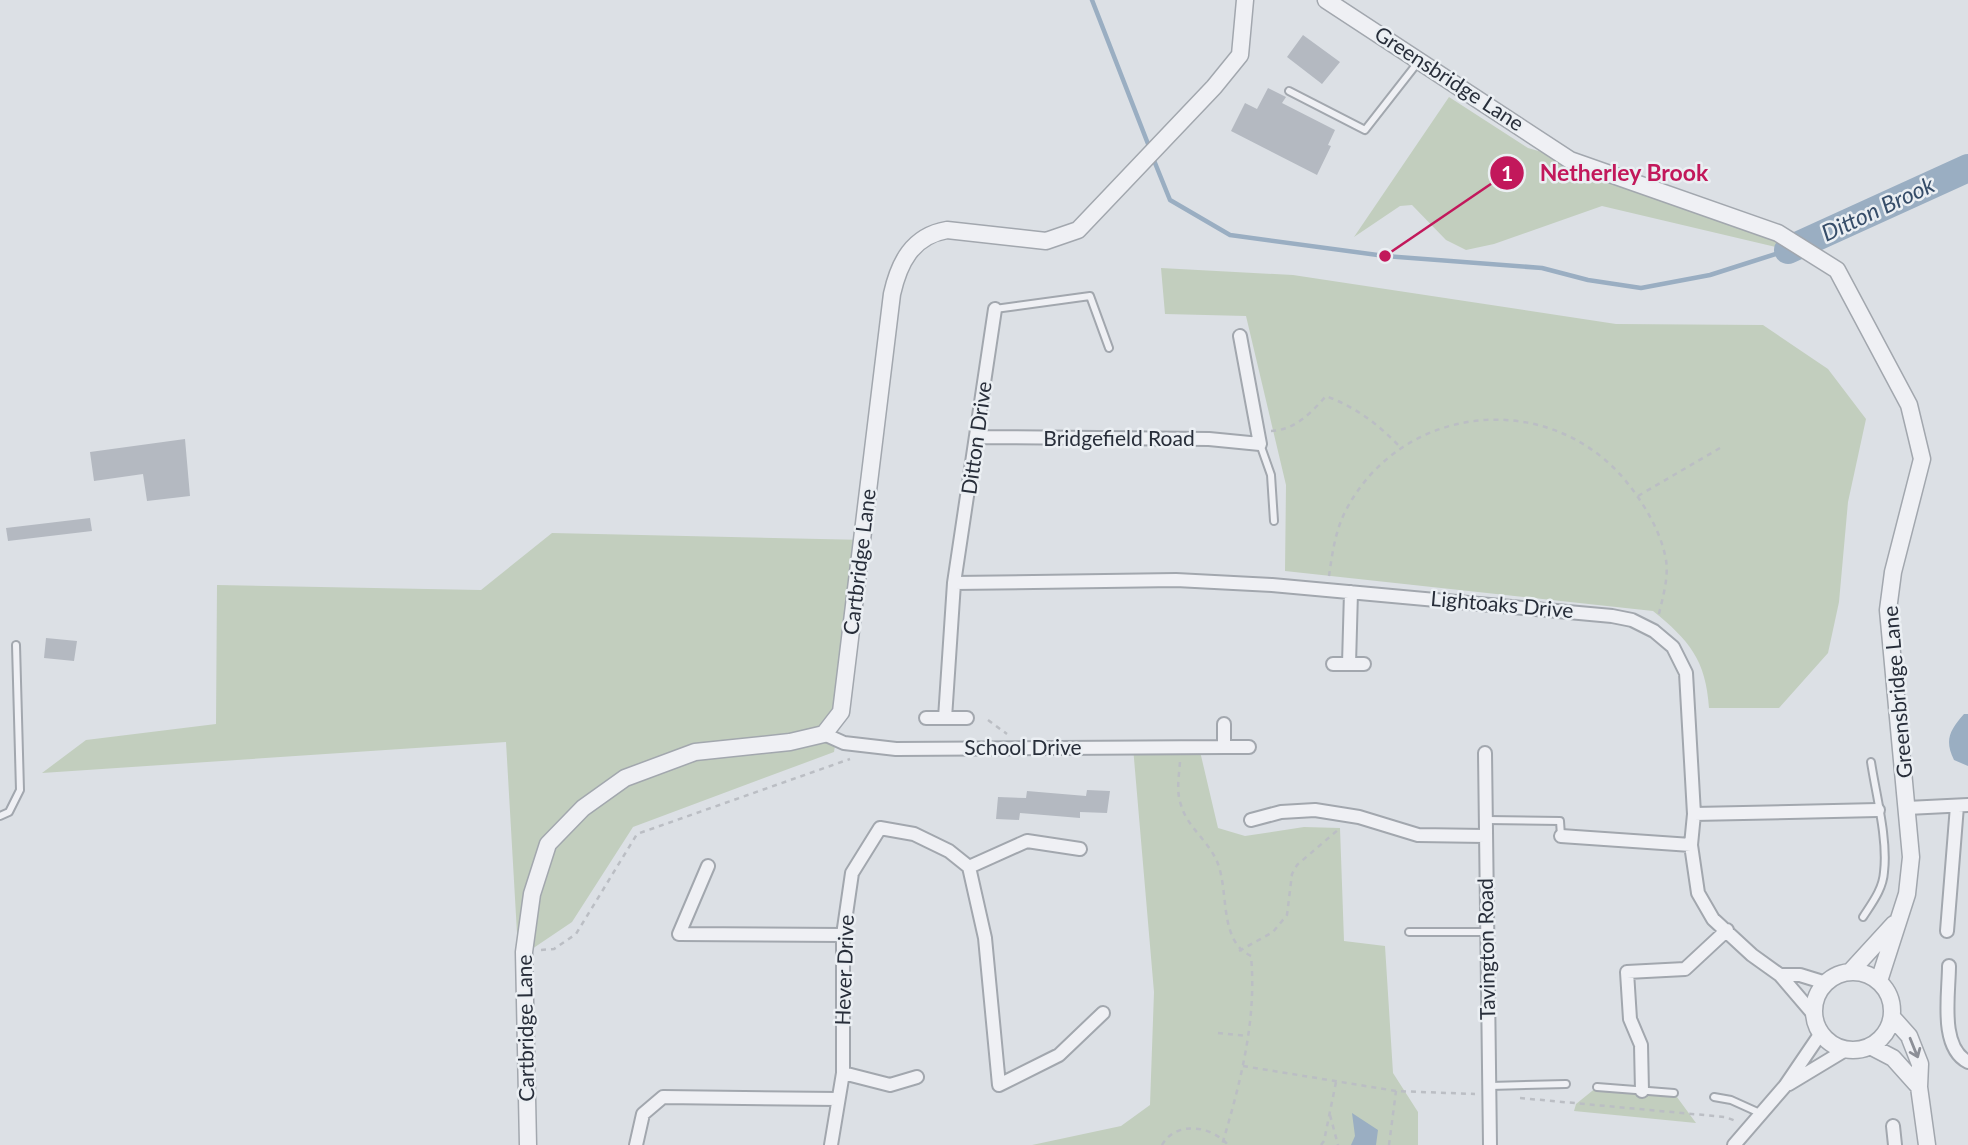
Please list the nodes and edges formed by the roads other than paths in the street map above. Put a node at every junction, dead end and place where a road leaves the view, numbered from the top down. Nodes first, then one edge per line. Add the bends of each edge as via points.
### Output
1 (1245, 0) edge
2 (1326, 0) edge
3 (1421, 60) junction
4 (1289, 91) dead end
5 (995, 309) joint
6 (1240, 336) dead end
7 (1109, 348) dead end
8 (978, 437) junction
9 (1258, 438) junction
10 (1274, 521) dead end
11 (954, 583) junction
12 (1351, 592) junction
13 (16, 645) dead end
14 (1333, 664) dead end
15 (1349, 664) junction
16 (1364, 664) dead end
17 (926, 718) dead end
18 (945, 718) junction
19 (967, 718) dead end
20 (1224, 724) dead end
21 (824, 734) junction
22 (1224, 747) junction
23 (1250, 747) dead end
24 (1485, 753) dead end
25 (1871, 762) dead end
26 (1963, 806) edge
27 (1907, 808) junction
28 (1878, 810) junction
29 (1694, 814) junction
30 (0, 816) edge
31 (1251, 820) dead end
32 (1485, 820) junction
33 (1485, 836) junction
34 (1561, 836) joint
35 (1691, 845) junction
36 (1080, 849) dead end
37 (708, 866) dead end
38 (970, 867) junction
39 (1863, 917) dead end
40 (1898, 920) junction
41 (1727, 930) junction
42 (1947, 931) dead end
43 (1409, 932) dead end
44 (1486, 932) junction
45 (843, 935) junction
46 (1949, 966) dead end
47 (1850, 972) junction
48 (1780, 975) junction
49 (1879, 981) junction
50 (1826, 983) junction
51 (1103, 1013) dead end
52 (1815, 1016) junction
53 (1892, 1017) junction
54 (1821, 1033) junction
55 (1870, 1046) junction
56 (1847, 1049) junction
57 (1968, 1062) edge
58 (843, 1073) junction
59 (917, 1077) dead end
60 (1566, 1084) dead end
61 (1785, 1086) junction
62 (1597, 1087) dead end
63 (1919, 1087) junction
64 (1490, 1090) junction
65 (1642, 1091) junction
66 (1674, 1093) dead end
67 (1714, 1097) dead end
68 (838, 1099) junction
69 (1762, 1114) junction
70 (1893, 1126) dead end
71 (528, 1145) edge
72 (636, 1145) edge
73 (831, 1145) edge
74 (1490, 1145) edge
75 (1734, 1145) edge
76 (1895, 1145) edge
77 (1927, 1145) edge

1 - 21 street, Cartbridge Lane via 1240,55 1078,230 1062,237 1025,240 960,231 932,233 916,243 902,262 891,294 841,712
2 - 3 street, Greensbridge Lane
3 - 4 lane via 1365,130
3 - 27 street, Greensbridge Lane via 1570,160 1792,240 1842,276 1909,405 1922,459 1888,610
5 - 7 lane, Ditton Drive via 1090,296
5 - 8 street, Ditton Drive
6 - 9 street
8 - 9 street, Bridgefield Road
8 - 11 street, Ditton Drive
9 - 10 lane via 1271,474
11 - 12 street, Lightoaks Drive via 1176,580
11 - 18 street, Ditton Drive
12 - 15 street
12 - 29 street, Lightoaks Drive via 1612,616 1654,631 1673,647 1686,673
13 - 30 lane via 20,790 9,812
14 - 15 street
15 - 16 street
17 - 18 street
18 - 19 street
20 - 22 street
21 - 22 street, School Drive via 844,743 870,746
21 - 71 street, Cartbridge Lane via 695,752 625,778 583,808 548,844 532,894 524,953
22 - 23 street, School Drive
24 - 32 street, Tavington Road
25 - 28 lane
26 - 27 street
26 - 42 street
27 - 40 street, Greensbridge Lane via 1911,857 1907,894
28 - 29 street
28 - 39 lane via 1885,873
29 - 35 street, Lightoaks Drive
31 - 33 street via 1315,810 1418,835
32 - 33 street, Tavington Road
32 - 34 lane via 1560,821
33 - 44 street, Tavington Road
34 - 35 street
35 - 41 street, Lightoaks Drive via 1698,893 1713,919
36 - 38 street via 1027,841
37 - 45 street via 679,934
38 - 45 street, Hever Drive via 950,851 914,834 880,828 852,873
38 - 51 street via 985,938 999,1085 1059,1055
40 - 47 street, Greensbridge Lane
40 - 49 street, Greensbridge Lane
41 - 48 street, Lightoaks Drive
41 - 65 street via 1685,970 1627,972 1630,1019 1641,1045
43 - 44 lane
44 - 64 street, Tavington Road
45 - 58 street, Hever Drive
46 - 57 street via 1949,1028 1955,1049
47 - 49 street
47 - 50 street
48 - 50 street, Lightoaks Drive
48 - 52 street, Lightoaks Drive
49 - 53 street via 1889,998
50 - 52 street via 1815,1003
52 - 54 street
53 - 55 street via 1883,1035
53 -> 63 street via 1909,1036 1920,1064
54 - 56 street
54 - 61 street
55 - 56 street
55 - 63 street via 1893,1058
56 - 61 street
58 - 59 street via 890,1085
58 - 68 street, Hever Drive
60 - 64 lane
61 - 69 street
62 - 65 lane
63 - 77 street
64 - 74 street, Tavington Road
65 - 66 lane
67 - 69 lane
68 - 72 street via 663,1097 643,1114
68 - 73 street, Hever Drive
69 - 75 street
70 - 76 street

